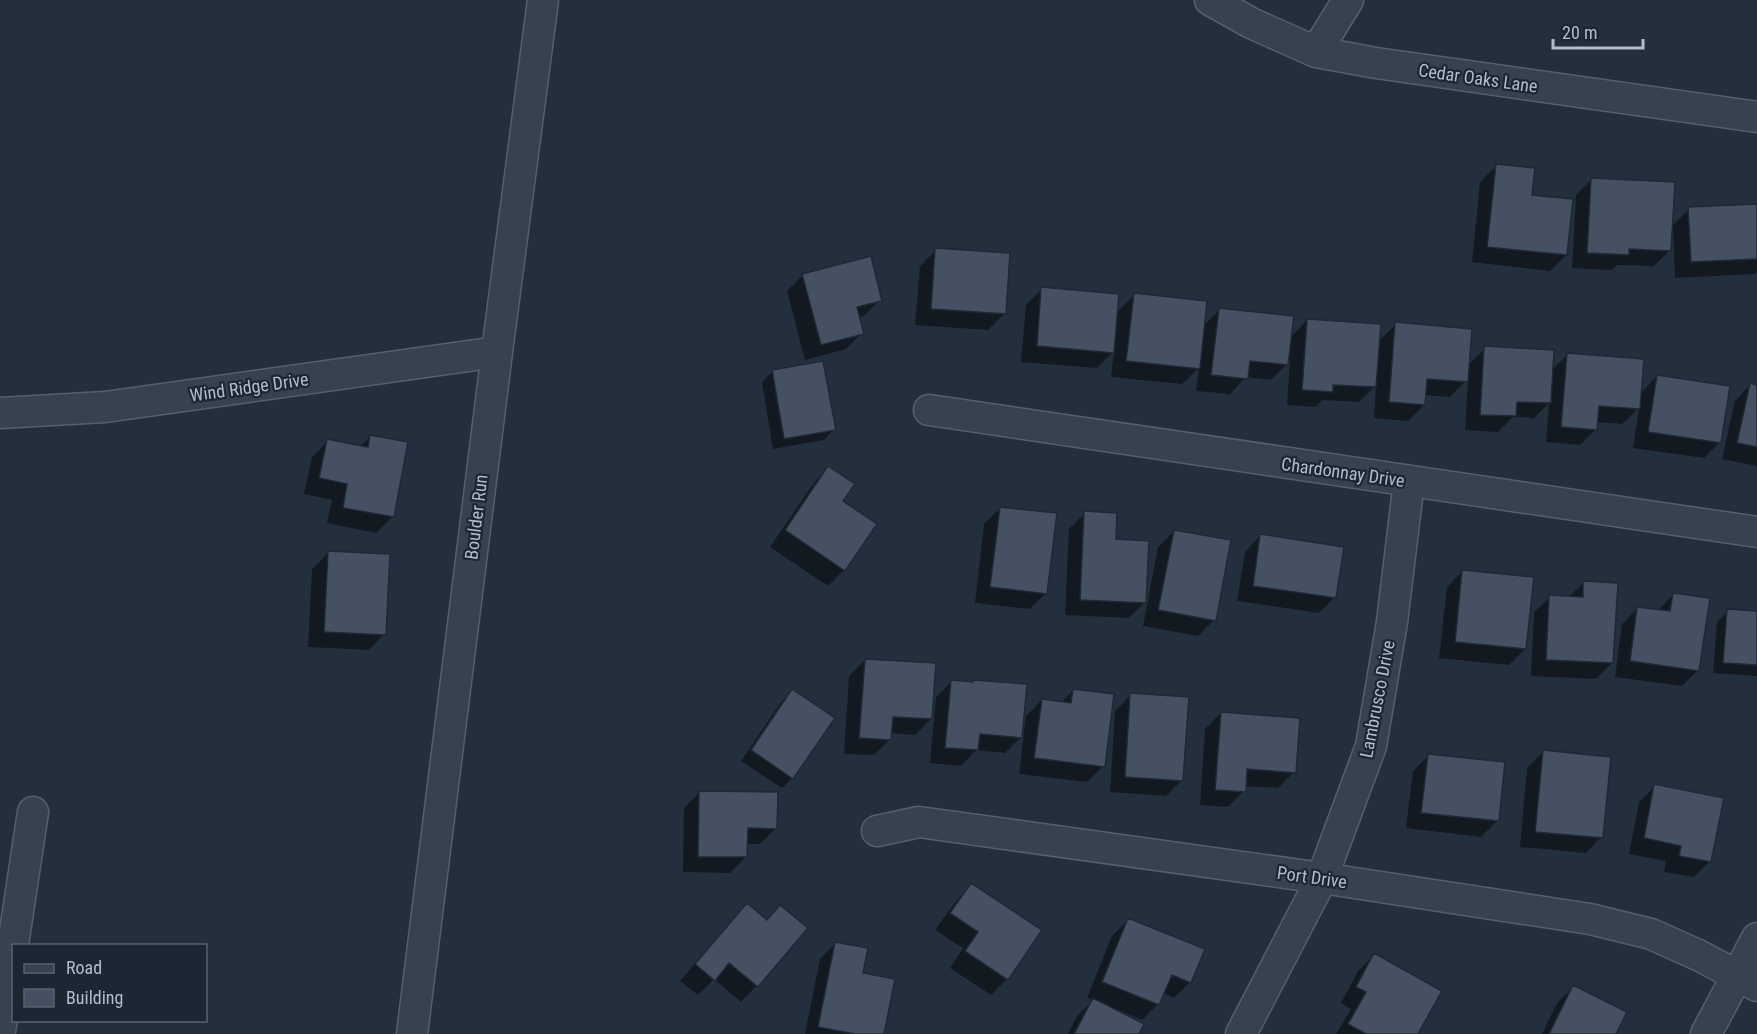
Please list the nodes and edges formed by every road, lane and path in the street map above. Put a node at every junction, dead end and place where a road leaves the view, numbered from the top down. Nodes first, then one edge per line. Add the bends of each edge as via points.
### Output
1 (543, 0) edge
2 (1210, 0) edge
3 (1348, 0) edge
4 (1316, 52) junction
5 (1757, 117) edge
6 (497, 352) junction
7 (929, 410) dead end
8 (0, 413) edge
9 (1410, 481) junction
10 (1757, 532) edge
11 (33, 812) dead end
12 (877, 831) dead end
13 (1322, 878) junction
14 (1757, 938) edge
15 (13, 944) edge
16 (12, 951) edge
17 (1747, 981) edge
18 (0, 1031) edge
19 (412, 1034) edge
20 (1241, 1034) edge
21 (1706, 1034) edge

1 - 6 street, Boulder Run
2 - 4 street, Cedar Oaks Lane
3 - 4 street
4 - 5 street, Cedar Oaks Lane
6 - 8 street, Wind Ridge Drive via 105,407
6 - 19 street, Boulder Run
7 - 9 street, Chardonnay Drive
9 - 10 street, Chardonnay Drive
9 - 13 street, Lambrusco Drive via 1371,746
11 - 15 street
12 - 13 street, Port Drive via 919,822
13 - 17 street, Port Drive via 1590,919 1651,934
13 - 20 street, Lambrusco Drive
14 - 17 street
16 - 18 street
17 - 21 street

